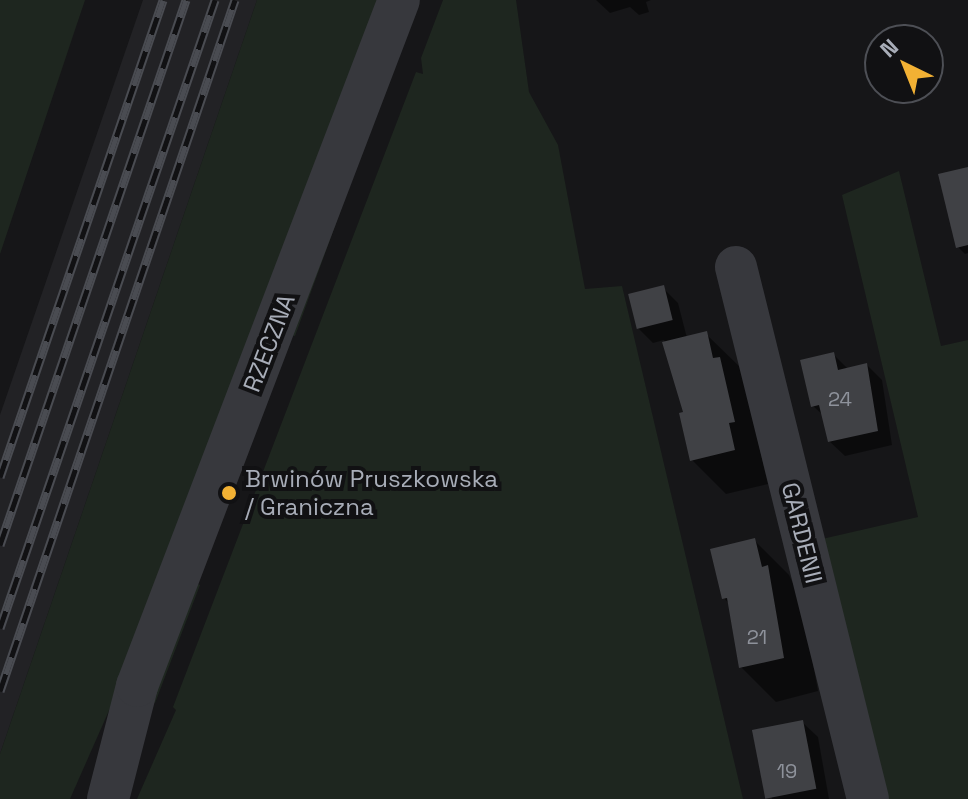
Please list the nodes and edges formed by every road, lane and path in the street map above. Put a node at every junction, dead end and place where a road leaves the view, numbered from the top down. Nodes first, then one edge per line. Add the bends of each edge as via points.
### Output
1 (399, 0) edge
2 (736, 267) dead end
3 (137, 686) junction
4 (80, 799) edge
5 (108, 799) edge
6 (868, 799) edge

1 - 3 street, RZECZNA
2 - 6 street, GARDENII
3 - 4 street, RZECZNA via 97,748
3 - 5 street, RZECZNA

